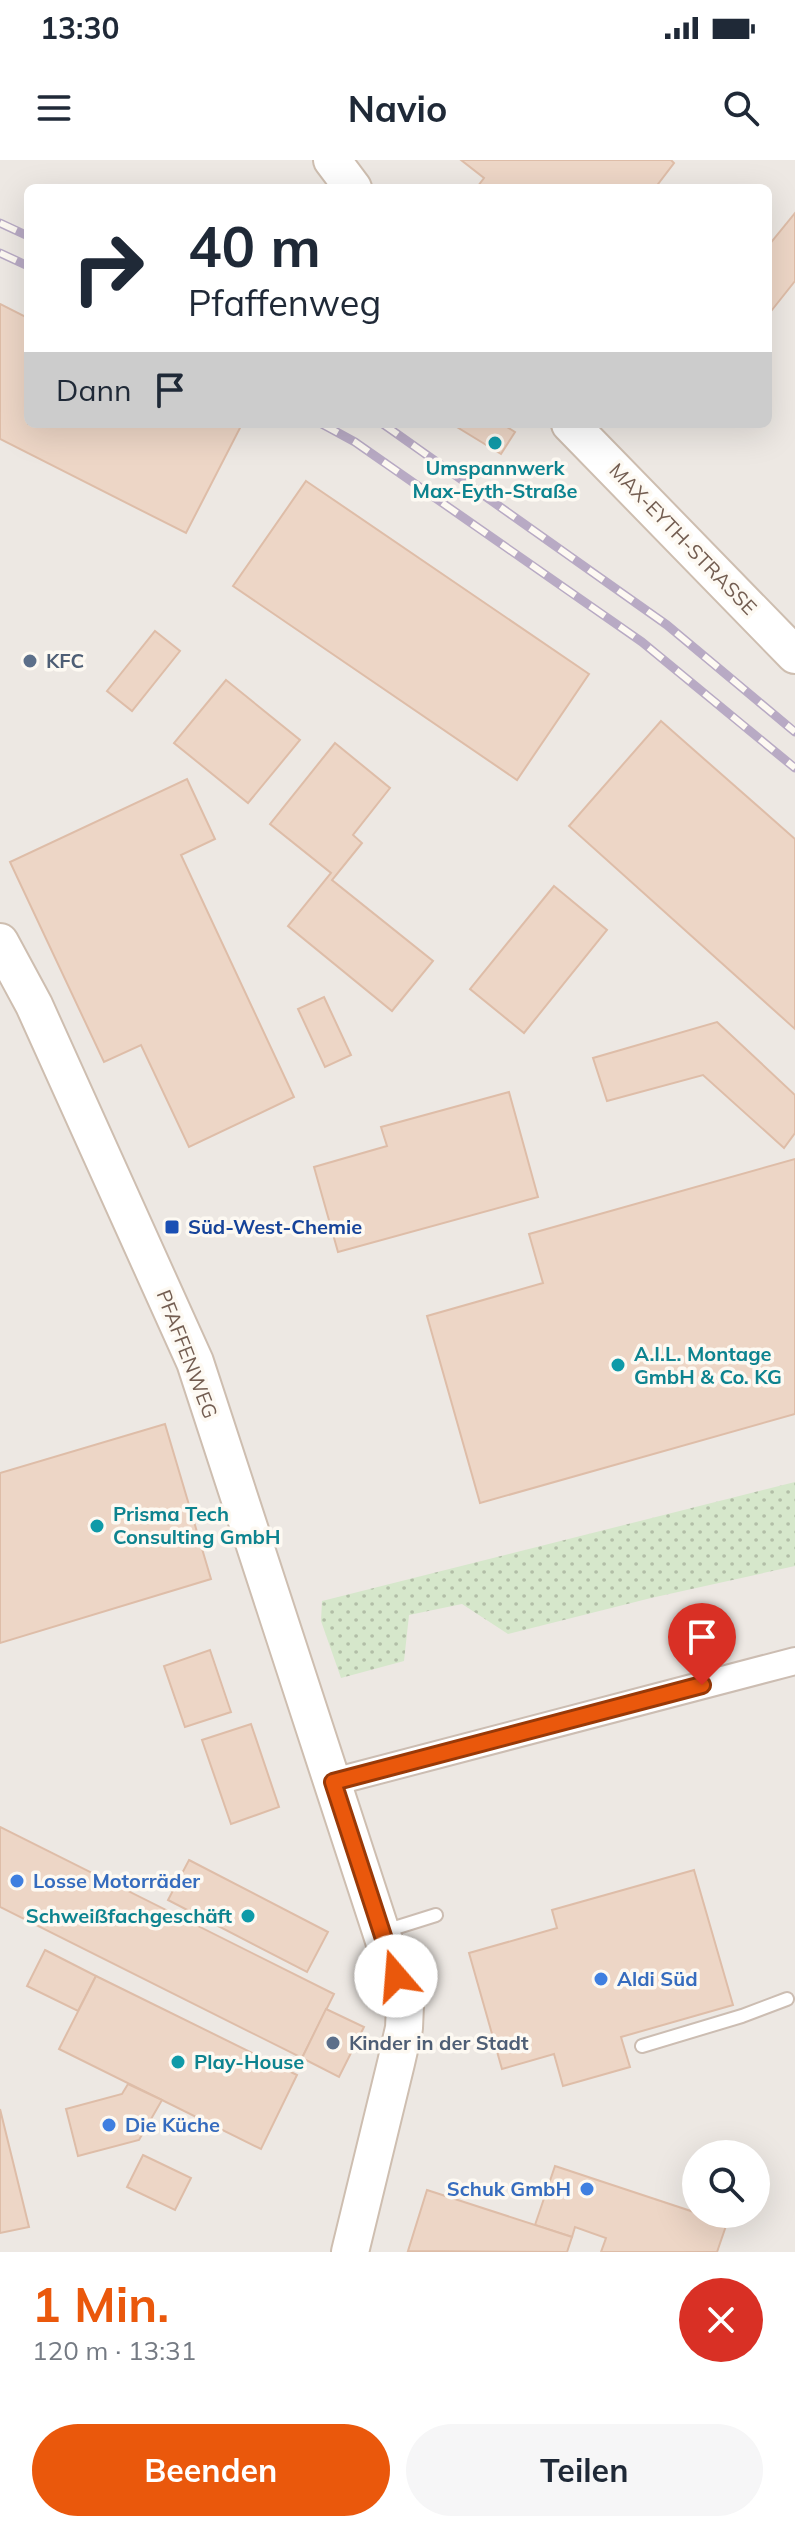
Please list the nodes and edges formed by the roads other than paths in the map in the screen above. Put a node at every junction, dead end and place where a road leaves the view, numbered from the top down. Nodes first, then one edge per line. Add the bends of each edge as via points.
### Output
1 (332, 160) edge
2 (350, 184) edge
3 (574, 428) edge
4 (795, 655) edge
5 (0, 942) edge
6 (795, 1661) edge
7 (333, 1782) junction
8 (436, 1915) dead end
9 (382, 1932) junction
10 (787, 1999) dead end
11 (642, 2046) dead end
12 (378, 2131) junction
13 (327, 2252) edge
14 (350, 2252) edge

1 - 2 street
3 - 4 street, MAX-EYTH-STRASSE
5 - 7 street, PFAFFENWEG via 34,1005 195,1362
6 - 7 street
7 - 9 street, PFAFFENWEG
8 - 9 lane
9 - 12 street, PFAFFENWEG via 405,2005
10 - 11 lane
12 - 13 street, PFAFFENWEG via 354,2173
12 - 14 street, PFAFFENWEG

